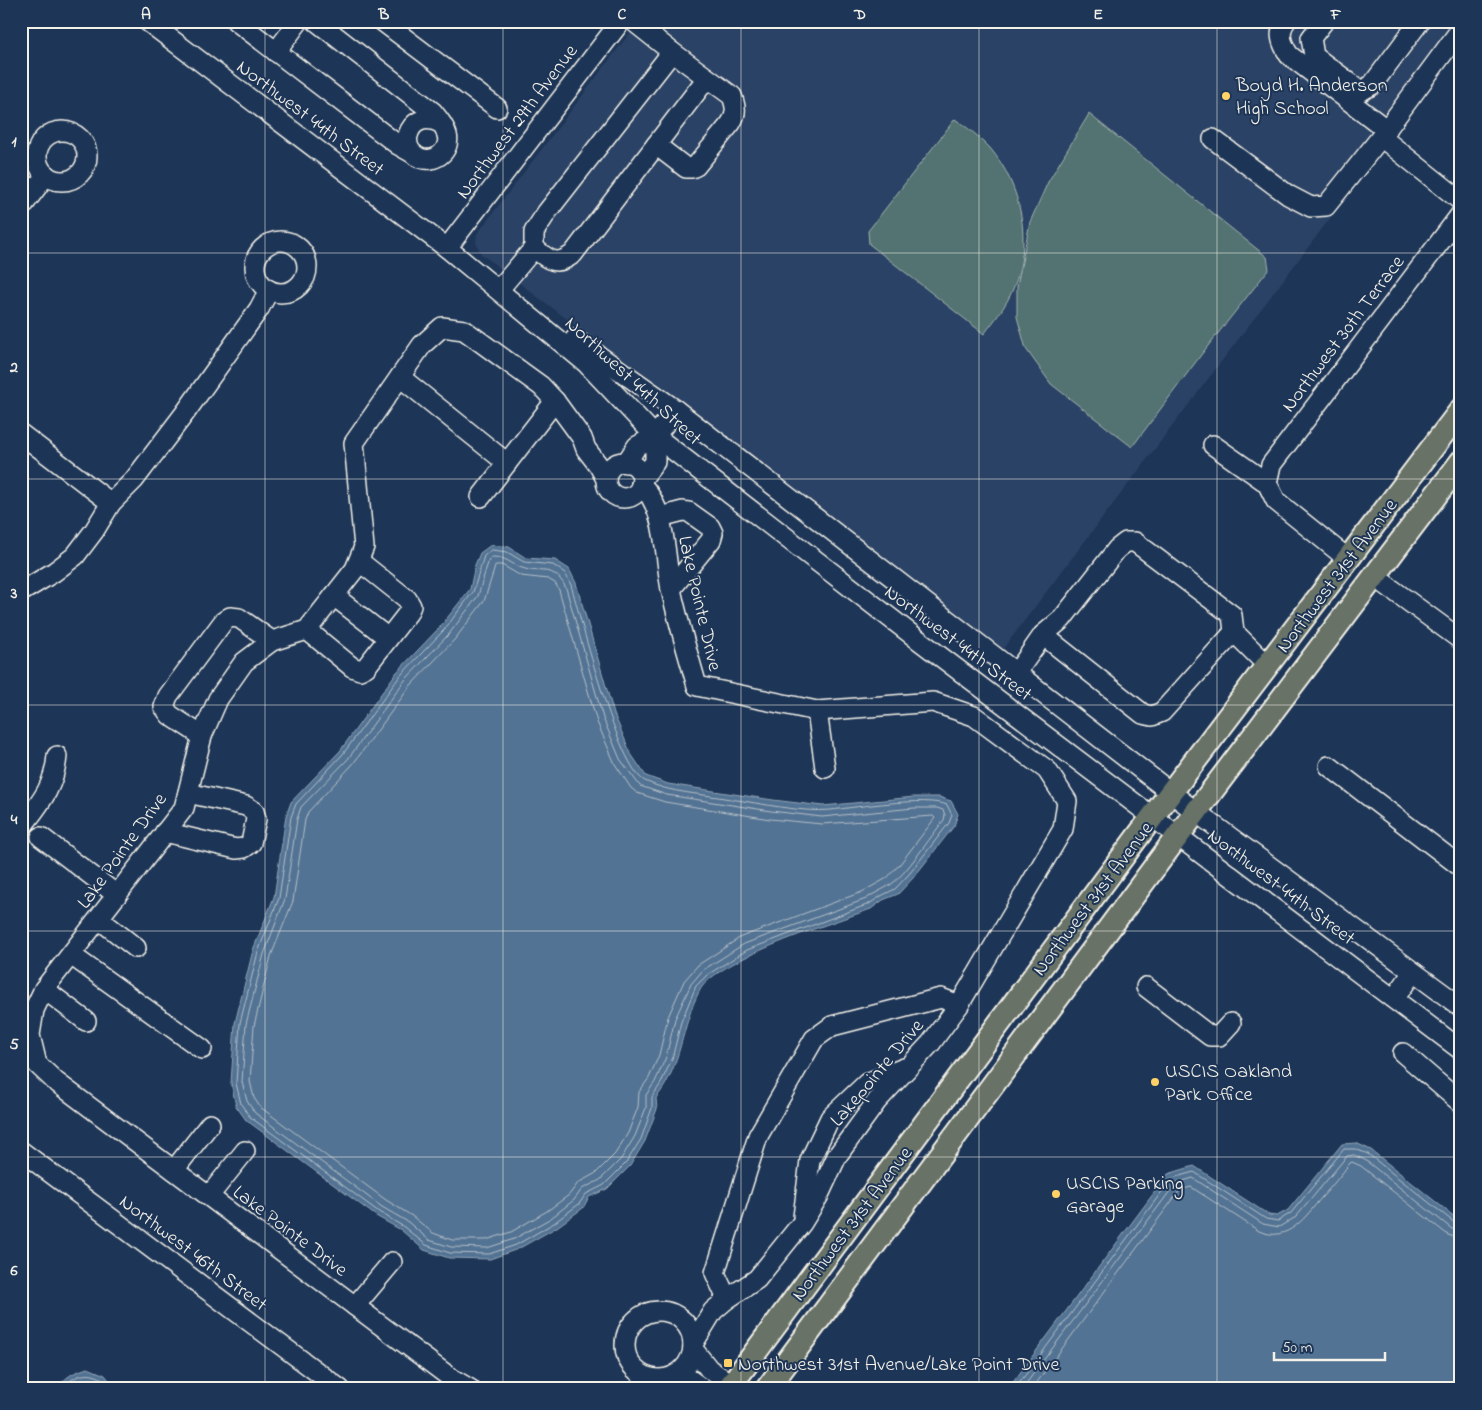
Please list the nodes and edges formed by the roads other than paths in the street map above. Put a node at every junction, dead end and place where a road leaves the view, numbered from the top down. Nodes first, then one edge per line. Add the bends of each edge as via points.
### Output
1 (147, 21) edge
2 (299, 21) edge
3 (316, 21) edge
4 (382, 21) edge
5 (620, 21) edge
6 (633, 21) edge
7 (1286, 21) edge
8 (1324, 21) edge
9 (1420, 21) edge
10 (248, 25) edge
11 (1461, 29) edge
12 (276, 52) junction
13 (672, 52) junction
14 (707, 78) junction
15 (497, 108) dead end
16 (442, 124) junction
17 (1384, 133) junction
18 (1213, 139) dead end
19 (656, 146) junction
20 (414, 154) junction
21 (46, 174) dead end
22 (1461, 201) edge
23 (21, 208) edge
24 (1461, 214) edge
25 (448, 248) junction
26 (534, 248) junction
27 (501, 286) junction
28 (269, 290) dead end
29 (400, 377) junction
30 (555, 401) junction
31 (676, 410) junction
32 (1461, 410) edge
33 (21, 434) edge
34 (655, 436) junction
35 (1213, 445) dead end
36 (1461, 462) edge
37 (507, 463) junction
38 (610, 466) junction
39 (1267, 483) junction
40 (638, 486) junction
41 (481, 497) dead end
42 (111, 503) junction
43 (660, 517) junction
44 (1348, 559) junction
45 (359, 560) junction
46 (1374, 576) junction
47 (671, 589) junction
48 (21, 592) edge
49 (334, 596) junction
50 (307, 630) junction
51 (1234, 632) junction
52 (1043, 635) junction
53 (388, 638) junction
54 (1461, 640) edge
55 (272, 641) junction
56 (1267, 665) junction
57 (1017, 672) junction
58 (817, 711) junction
59 (202, 736) junction
60 (57, 756) dead end
61 (1329, 766) dead end
62 (825, 768) dead end
63 (1171, 792) junction
64 (188, 793) junction
65 (1196, 812) junction
66 (1153, 816) junction
67 (21, 828) edge
68 (166, 832) junction
69 (1178, 836) junction
70 (40, 837) dead end
71 (1461, 867) edge
72 (117, 895) junction
73 (99, 919) junction
74 (136, 948) dead end
75 (989, 953) joint
76 (70, 955) junction
77 (1414, 972) junction
78 (1146, 986) dead end
79 (44, 989) junction
80 (1394, 999) junction
81 (959, 1005) junction
82 (1461, 1007) edge
83 (86, 1021) dead end
84 (1231, 1023) dead end
85 (27, 1046) edge
86 (202, 1049) dead end
87 (1461, 1050) edge
88 (1403, 1053) dead end
89 (910, 1065) junction
90 (1461, 1103) edge
91 (210, 1124) dead end
92 (21, 1151) edge
93 (245, 1151) dead end
94 (174, 1170) junction
95 (209, 1196) junction
96 (802, 1223) junction
97 (392, 1262) dead end
98 (720, 1305) junction
99 (355, 1306) junction
100 (683, 1320) junction
101 (693, 1346) junction
102 (675, 1375) junction
103 (652, 1384) edge
104 (729, 1386) edge
105 (340, 1389) edge
106 (470, 1389) edge
107 (703, 1389) edge
108 (767, 1389) edge

1 - 25 street, Northwest 44th Street
2 - 12 street
3 - 16 street via 433,112
4 - 15 street
5 - 25 street, Northwest 29th Avenue
6 - 13 street
7 - 17 street via 1280,38 1289,55
8 - 9 street via 1311,38 1314,56 1361,91 1372,86
10 - 12 street
11 - 17 street
12 - 20 street
13 - 14 street
13 - 26 street via 547,212 534,232
14 - 19 street
14 - 19 street via 732,96 736,115 731,123 692,168 686,168
16 - 20 street via 427,119 413,126 408,140
16 - 20 street via 448,138 443,153 429,159
17 - 18 street via 1326,206 1311,207 1288,195
17 - 22 street
19 - 26 street via 573,254 557,262
21 - 23 street
24 - 39 street, Northwest 30th Terrace via 1271,465
25 - 27 street, Northwest 44th Street
25 - 34 street, Northwest 44th Street via 586,363
26 - 27 street
27 - 31 street, Northwest 44th Street
28 - 42 street via 185,414 134,480
29 - 30 street, Lake Pointe Drive via 422,346 442,327 464,330 541,386
29 - 37 street
29 - 45 street, Lake Pointe Drive via 354,444 364,547
30 - 37 street
30 - 38 street, Lake Pointe Drive via 582,438
31 - 34 street
31 - 57 street, Northwest 44th Street
32 - 44 main road, Northwest 31st Avenue
33 - 42 street
34 - 38 street
34 - 40 street via 654,462
34 - 66 street, Northwest 44th Street
35 - 39 street
36 - 46 main road, Northwest 31st Avenue
37 - 41 street
38 - 40 street, Lake Pointe Drive via 630,464 638,470
38 - 40 street, Lake Pointe Drive via 608,489 616,496 621,498
39 - 44 street via 1276,501
40 - 43 street, Lake Pointe Drive
42 - 48 street via 75,556
43 - 47 street, Lake Pointe Drive
43 - 47 street via 689,512 713,534
44 - 56 main road, Northwest 31st Avenue
45 - 49 street, Lake Pointe Drive
45 - 53 street via 407,599 411,606
46 - 54 street
46 - 65 main road, Northwest 31st Avenue
47 - 58 street, Lake Pointe Drive via 697,686
49 - 50 street, Lake Pointe Drive
49 - 53 street
50 - 53 street via 360,670 366,667
50 - 55 street, Lake Pointe Drive
51 - 52 street via 1162,712 1152,716 1144,714
51 - 52 street via 1232,615 1135,542 1126,542 1062,619
51 - 56 street
52 - 57 street
55 - 59 street, Lake Pointe Drive via 244,662 218,699
55 - 59 street via 239,618 230,618 217,629 168,696 164,707 170,715
56 - 63 main road, Northwest 31st Avenue
57 - 63 street, Northwest 44th Street
58 - 62 street
58 - 75 street, Lake Pointe Drive via 934,702 974,716 1047,770 1066,801 1063,829
59 - 64 street, Lake Pointe Drive
60 - 67 street via 51,785
61 - 71 street
63 - 65 street, Northwest 44th Street
63 - 66 main road, Northwest 31st Avenue
64 - 68 street, Lake Pointe Drive via 184,808
64 - 68 street via 246,806 254,811 256,819 251,843 236,849
65 - 69 main road, Northwest 31st Avenue
65 - 77 street, Northwest 44th Street
66 - 69 street, Northwest 44th Street
66 - 104 main road, Northwest 31st Avenue
68 - 72 street, Lake Pointe Drive
69 - 80 street, Northwest 44th Street
69 - 108 main road, Northwest 31st Avenue
70 - 72 street
72 - 73 street, Lake Pointe Drive
73 - 74 street
73 - 76 street, Lake Pointe Drive
75 - 81 street, Lakepointe Drive
76 - 79 street, Lake Pointe Drive
76 - 86 street
77 - 80 street
77 - 82 street, Northwest 44th Street
78 - 84 street via 1210,1036 1219,1036
79 - 83 street
79 - 85 street, Lake Pointe Drive via 34,1010
80 - 87 street, Northwest 44th Street
81 - 89 street, Lakepointe Drive
81 - 98 street via 941,998 832,1026 814,1039 758,1136 715,1273
85 - 94 street, Lake Pointe Drive via 37,1064 55,1081
88 - 90 street
89 - 96 street, Lakepointe Drive via 877,1101 836,1156 818,1197
89 - 96 street via 866,1083 830,1118 810,1160
91 - 94 street
92 - 105 street, Northwest 46th Street
93 - 95 street
94 - 95 street, Lake Pointe Drive
95 - 99 street, Lake Pointe Drive
96 - 98 street via 757,1279
97 - 99 street
98 - 100 street via 700,1317
98 - 101 street
99 - 106 street, Lake Pointe Drive
100 - 101 street via 690,1330
100 - 103 street via 668,1312 647,1312 627,1330 625,1352 631,1365
101 - 102 street via 686,1366
101 - 104 street via 709,1369
102 - 103 street
102 - 107 street via 685,1376

